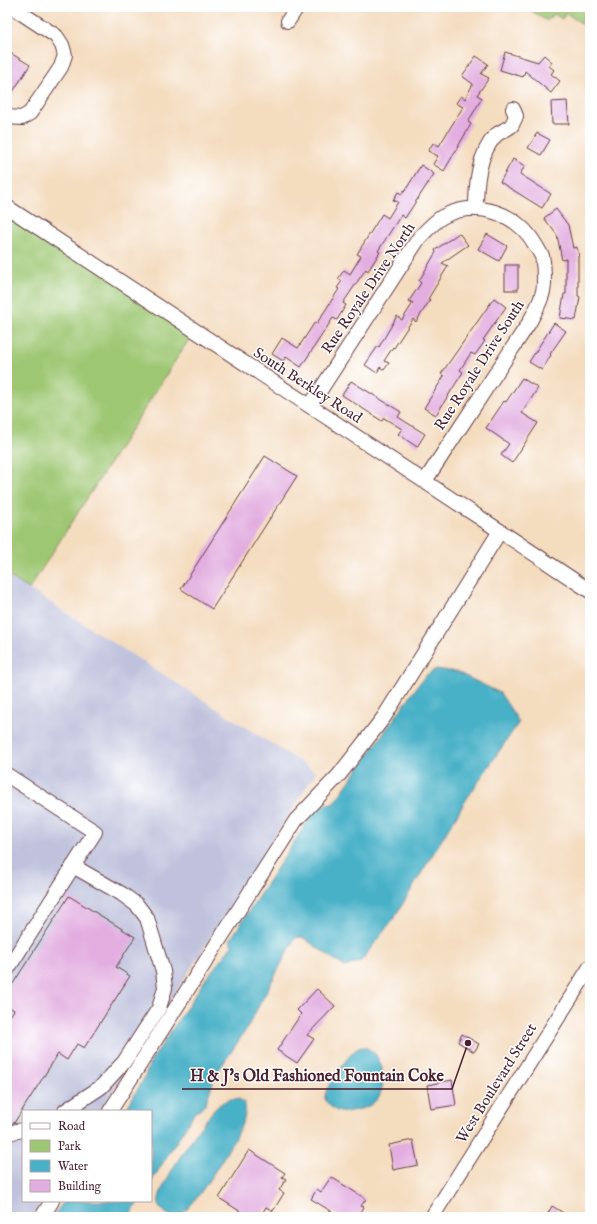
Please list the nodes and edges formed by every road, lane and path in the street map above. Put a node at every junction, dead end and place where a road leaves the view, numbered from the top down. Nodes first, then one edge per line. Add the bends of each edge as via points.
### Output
1 (12, 7) edge
2 (297, 7) edge
3 (288, 21) dead end
4 (514, 109) dead end
5 (7, 116) edge
6 (7, 207) edge
7 (476, 209) junction
8 (516, 222) joint
9 (310, 406) junction
10 (425, 481) junction
11 (500, 531) junction
12 (590, 591) edge
13 (7, 775) edge
14 (73, 866) junction
15 (590, 967) edge
16 (7, 970) edge
17 (66, 1110) edge
18 (111, 1110) edge
19 (22, 1130) edge
20 (7, 1133) edge
21 (51, 1202) edge
22 (42, 1217) edge
23 (432, 1217) edge

1 - 5 street via 56,36 65,55 61,66 30,113 22,118
2 - 3 street
4 - 7 street via 516,116 512,125 496,135 485,152 476,193
6 - 9 street, South Berkley Road
7 - 8 street, Rue Royale Drive North via 492,211
7 - 9 street, Rue Royale Drive North via 461,210 441,218 419,238
8 - 10 street, Rue Royale Drive South via 531,236 542,257 544,285 539,303 529,323
9 - 10 street, South Berkley Road
10 - 11 street, South Berkley Road
11 - 12 street, South Berkley Road
11 - 18 street via 384,717 339,775 296,820
13 - 14 street via 95,832
14 - 16 street
14 - 17 street via 122,894 137,905 147,918 163,971 165,988 159,1008 124,1062 101,1087
15 - 23 street, West Boulevard Street
19 - 20 street
21 - 22 street

